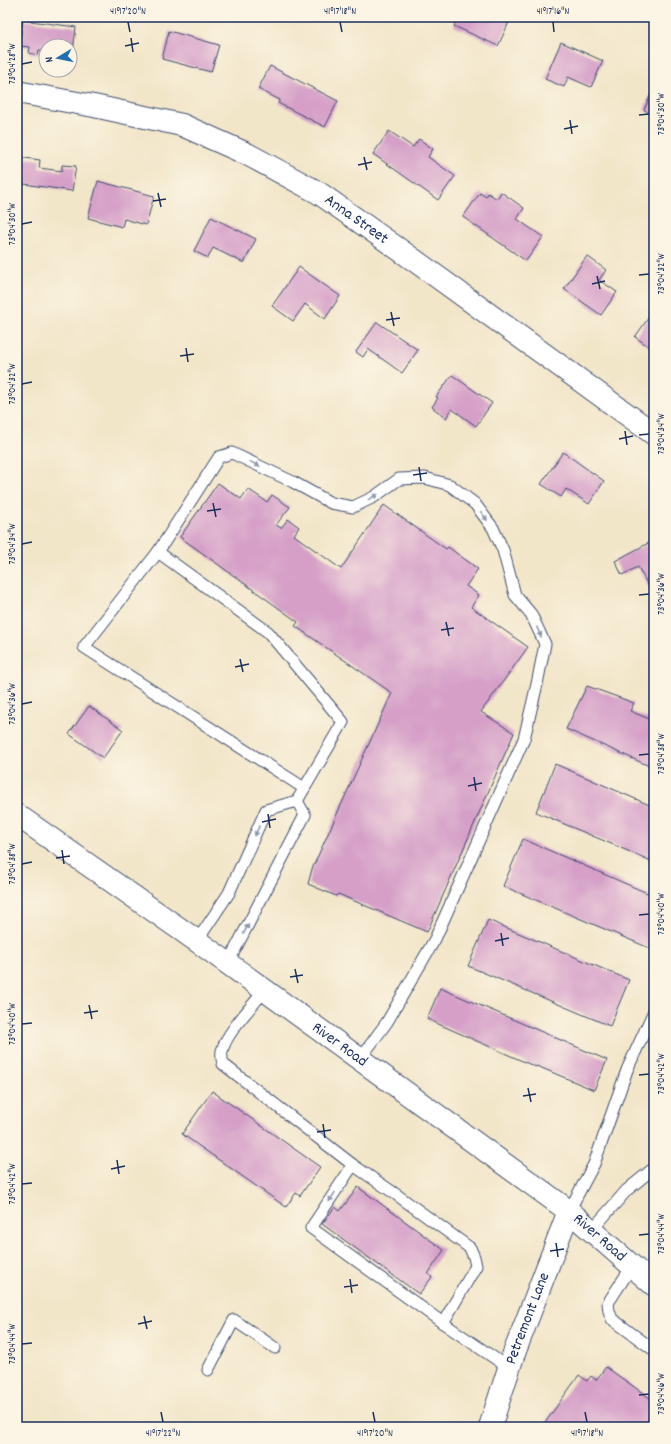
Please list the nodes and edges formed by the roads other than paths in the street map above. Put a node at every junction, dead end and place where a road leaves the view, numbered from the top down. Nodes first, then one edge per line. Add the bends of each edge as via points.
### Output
1 (17, 92) edge
2 (654, 434) edge
3 (158, 552) junction
4 (304, 788) junction
5 (297, 801) junction
6 (17, 815) edge
7 (197, 941) junction
8 (228, 964) junction
9 (265, 990) junction
10 (654, 1011) edge
11 (360, 1060) junction
12 (353, 1165) junction
13 (654, 1168) edge
14 (569, 1211) junction
15 (592, 1231) junction
16 (632, 1266) junction
17 (654, 1285) edge
18 (444, 1323) junction
19 (275, 1348) dead end
20 (654, 1350) edge
21 (509, 1368) junction
22 (208, 1370) dead end
23 (490, 1427) edge

1 - 2 street, Anna Street via 182,125 247,154 319,192
3 - 4 lane via 268,632 343,722
3 - 4 lane via 84,647
3 -> 11 lane via 219,457 232,453 331,503 353,507 374,497 399,479 425,478 450,485 475,504 493,528 503,550 515,595 531,614 545,644 524,738 435,939 387,1022
4 - 5 lane
5 -> 7 lane via 266,810 229,893
8 -> 5 lane via 305,815
6 - 7 street, River Road
7 - 8 street, River Road
8 - 9 street, River Road
9 - 11 street, River Road
9 - 12 lane via 225,1043 221,1058 223,1064
10 - 14 lane via 627,1070 594,1164
11 - 14 street, River Road
12 - 18 lane via 470,1248 476,1266
12 -> 18 lane via 311,1228
13 - 15 lane via 627,1190
14 - 15 street, River Road
14 - 21 street, Petremont Lane
15 - 16 street, River Road
16 - 17 street, River Road
16 - 20 lane via 608,1303 609,1311 612,1319
18 - 21 lane
19 - 22 lane via 234,1320
21 - 23 street, Petremont Lane

